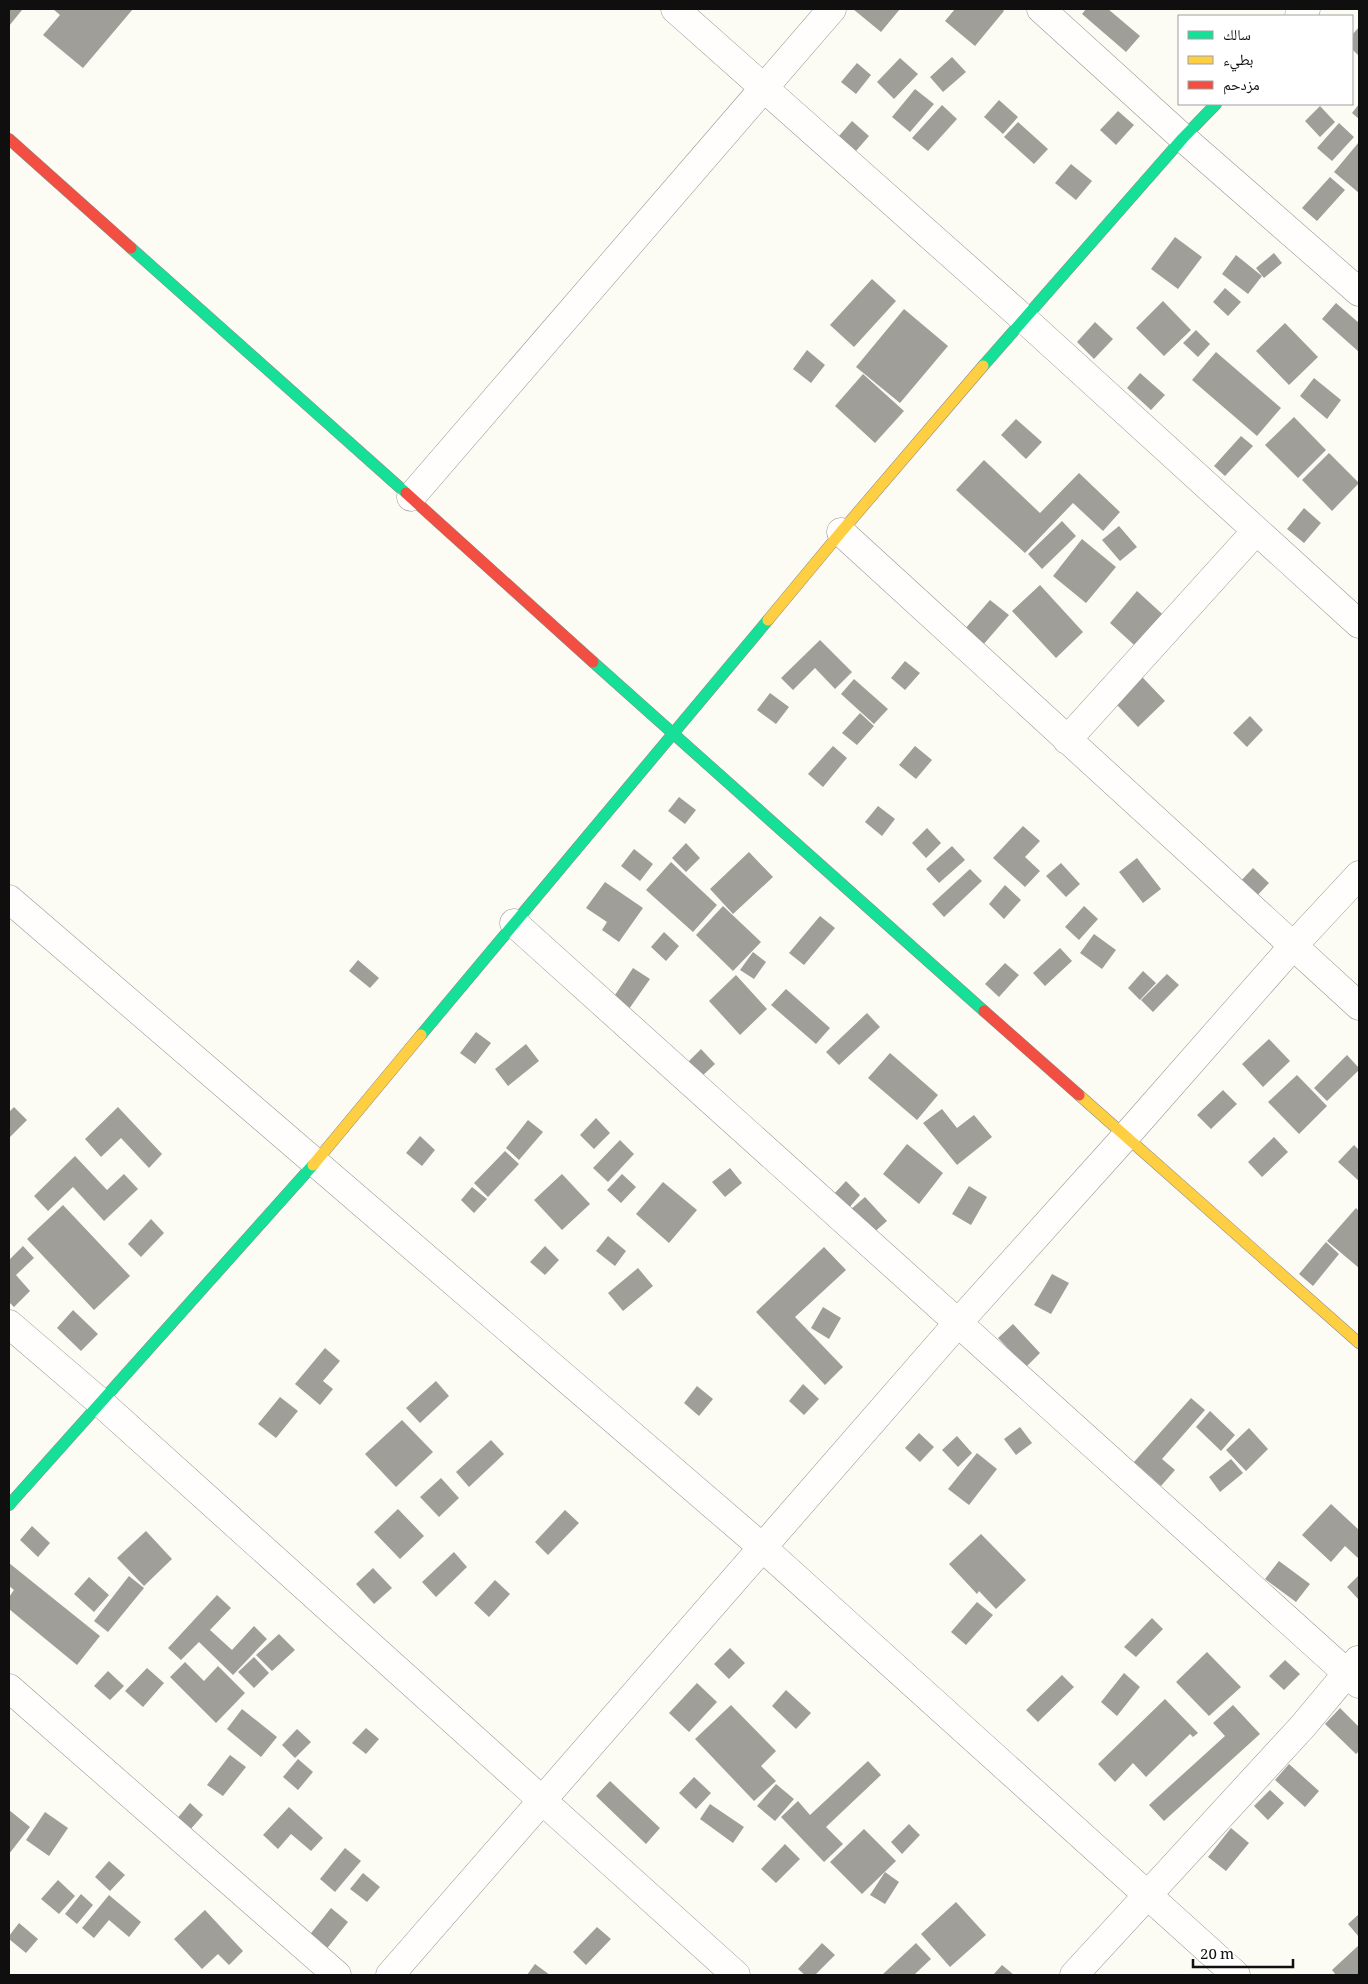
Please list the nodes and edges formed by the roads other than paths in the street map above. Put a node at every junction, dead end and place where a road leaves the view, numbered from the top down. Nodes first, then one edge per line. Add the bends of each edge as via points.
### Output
1 (675, 9) edge
2 (832, 9) edge
3 (1041, 9) edge
4 (763, 87) junction
5 (1215, 105) edge
6 (1183, 138) junction
7 (9, 139) edge
8 (1359, 292) edge
9 (1024, 319) junction
10 (411, 497) junction
11 (1256, 531) junction
12 (841, 532) junction
13 (1359, 624) edge
14 (673, 735) junction
15 (1067, 740) junction
16 (1359, 875) edge
17 (14, 914) edge
18 (514, 923) junction
19 (1293, 946) junction
20 (1359, 1006) edge
21 (1126, 1136) junction
22 (316, 1162) junction
23 (9, 1324) edge
24 (957, 1324) junction
25 (1359, 1343) edge
26 (100, 1402) junction
27 (9, 1505) edge
28 (762, 1548) junction
29 (1355, 1672) edge
30 (9, 1688) edge
31 (543, 1800) junction
32 (1147, 1897) junction
33 (336, 1975) edge
34 (390, 1975) edge
35 (736, 1975) edge
36 (1074, 1975) edge
37 (1236, 1975) edge

1 - 4 street
2 - 4 street
3 - 6 street
4 - 9 street
4 - 10 street
5 - 6 street
6 - 8 street
6 - 9 street
7 - 10 street
9 - 11 street
9 - 12 street
10 - 14 street
11 - 13 street
11 - 15 street
12 - 14 street
12 - 15 street
14 - 18 street
14 - 21 street
15 - 19 street
16 - 19 street
17 - 22 street
18 - 22 street
18 - 24 street
19 - 20 street
19 - 21 street
21 - 24 street
21 - 25 street
22 - 26 street
22 - 28 street
23 - 26 street
24 - 28 street
24 - 29 street
26 - 27 street
26 - 31 street
28 - 31 street
28 - 32 street
29 - 32 street
30 - 33 street
31 - 34 street
31 - 35 street
32 - 36 street
32 - 37 street

